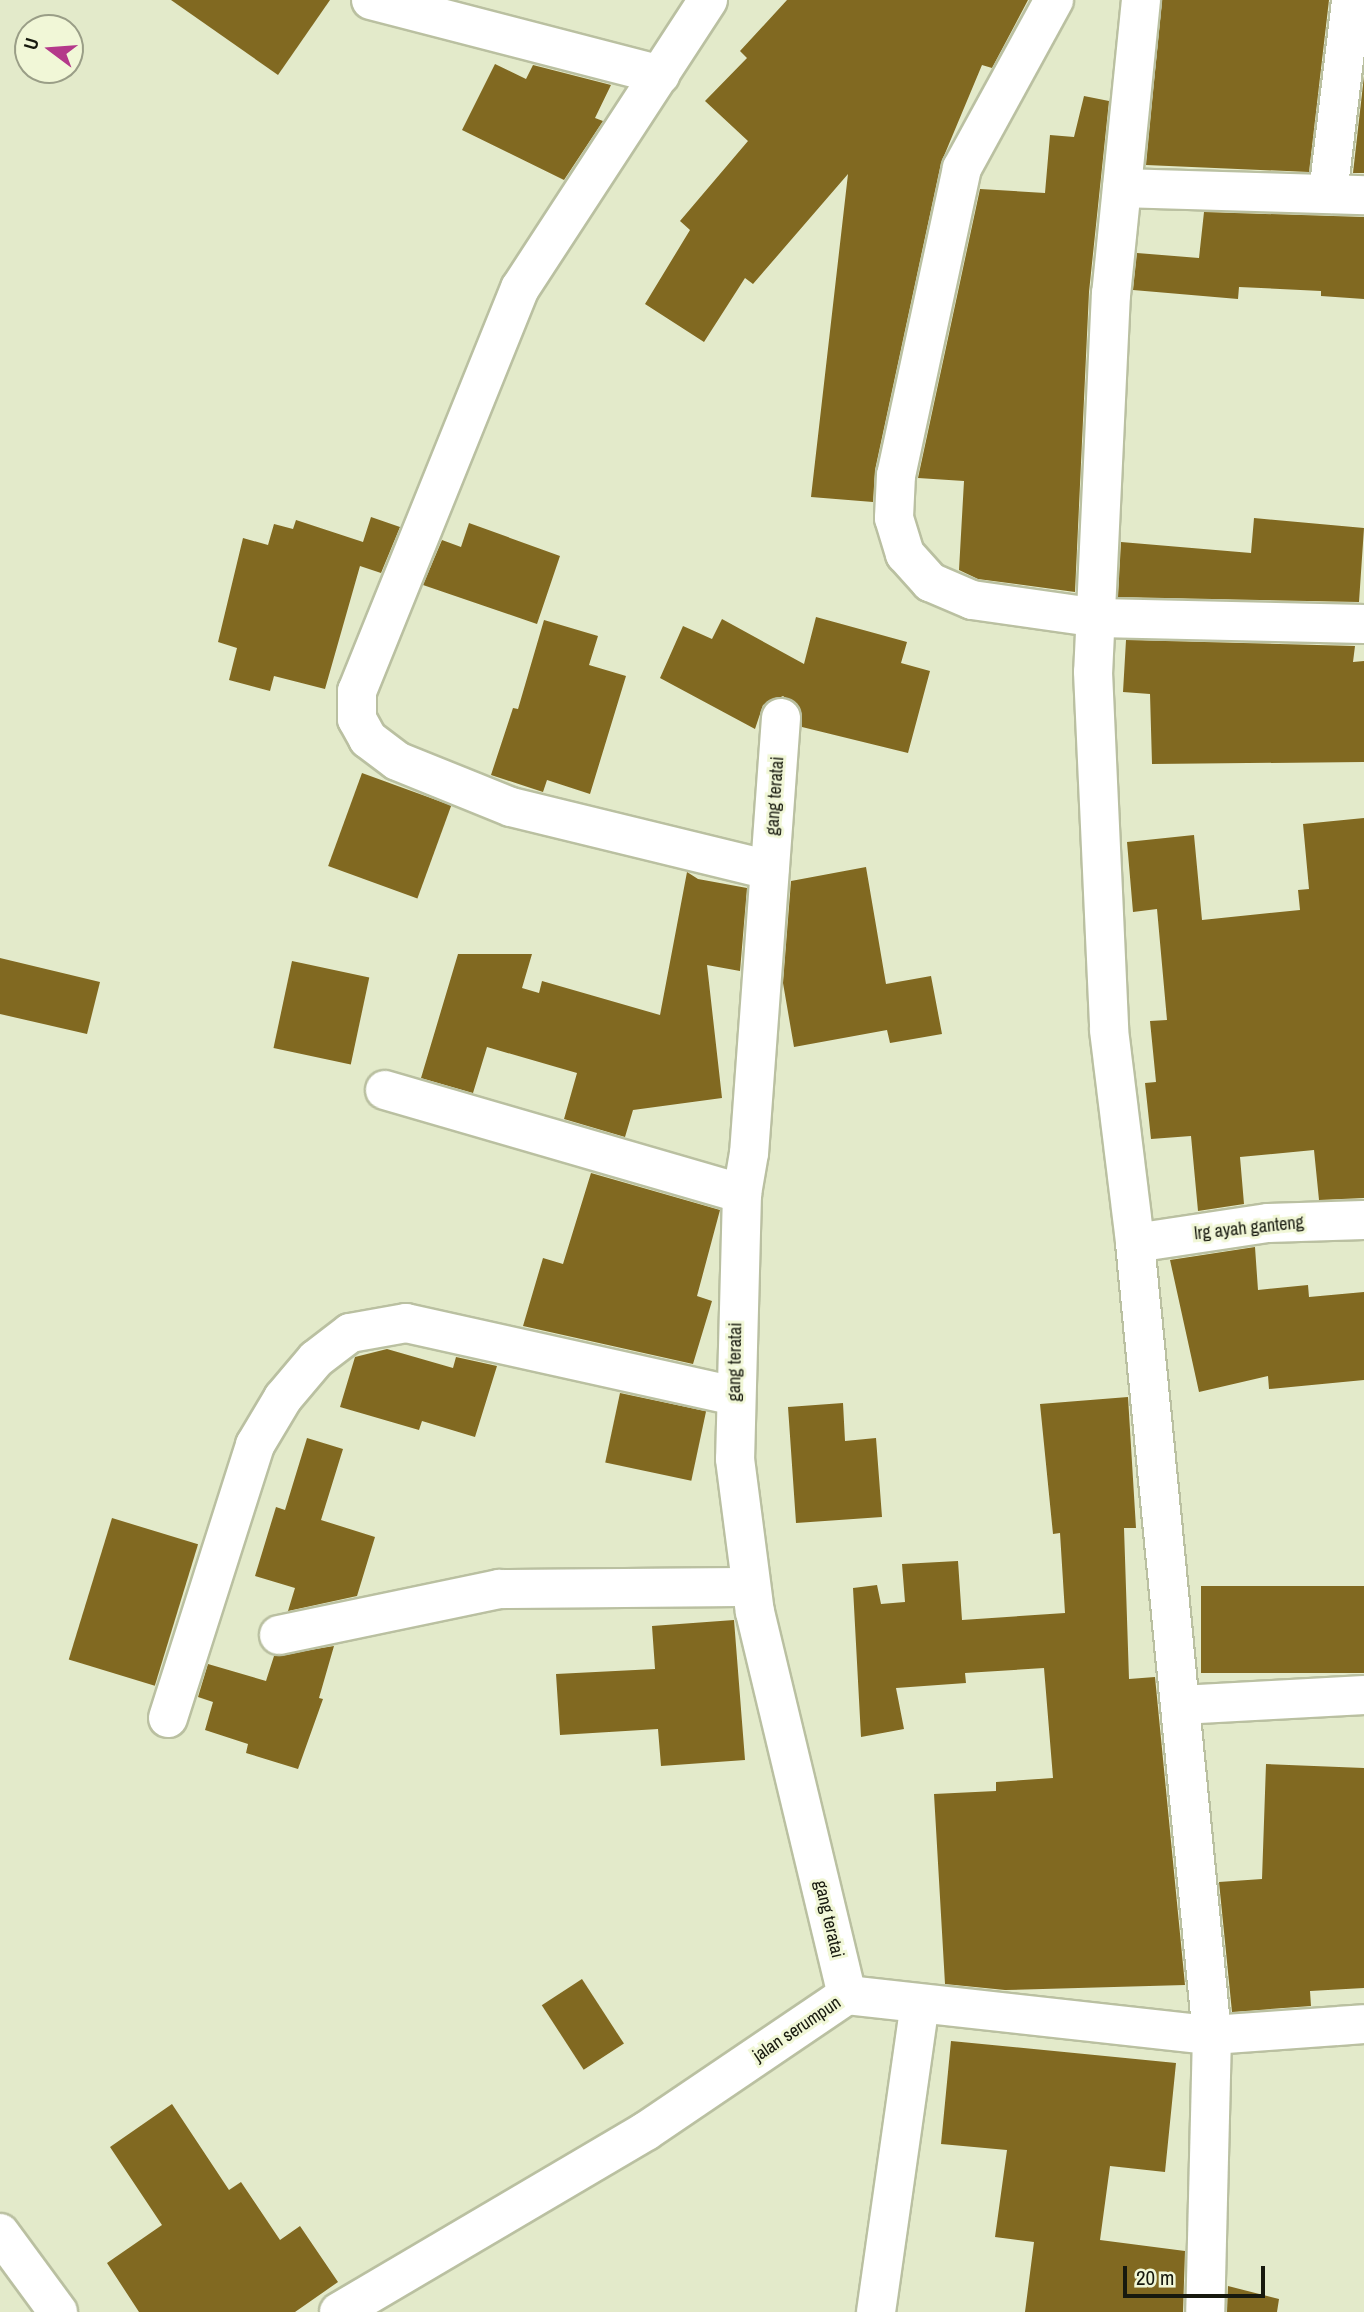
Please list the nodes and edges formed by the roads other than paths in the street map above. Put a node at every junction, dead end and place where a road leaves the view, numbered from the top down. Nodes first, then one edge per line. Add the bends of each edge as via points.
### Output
1 (371, 0) edge
2 (708, 0) edge
3 (1054, 0) edge
4 (1141, 0) edge
5 (1355, 6) edge
6 (660, 75) junction
7 (1122, 188) junction
8 (1346, 195) edge
9 (1099, 618) junction
10 (1364, 624) edge
11 (781, 718) dead end
12 (769, 870) junction
13 (385, 1090) dead end
14 (742, 1194) junction
15 (1364, 1220) edge
16 (1135, 1243) junction
17 (735, 1396) junction
18 (750, 1587) junction
19 (279, 1635) dead end
20 (1364, 1695) edge
21 (1181, 1705) junction
22 (168, 1718) dead end
23 (847, 1995) junction
24 (920, 2004) junction
25 (1364, 2024) edge
26 (1212, 2035) junction
27 (0, 2233) edge
28 (58, 2312) edge
29 (340, 2312) edge
30 (876, 2312) edge
31 (1205, 2312) edge

1 - 6 street
2 - 6 street
3 - 9 street via 962,168 896,475 894,518 905,555 930,582 972,600
4 - 7 street
5 - 8 street
6 - 12 street via 520,288 357,691 357,719 368,739 397,761 511,807
7 - 8 street
7 - 9 street via 1111,293
9 - 10 street
9 - 16 street via 1093,672 1109,1030
11 - 12 street, gang teratai
12 - 14 street, gang teratai
13 - 14 street
14 - 17 street, gang teratai
15 - 16 street, lrg ayah ganteng via 1268,1223
16 - 21 street
17 - 18 street, gang teratai via 735,1459
17 - 22 street via 406,1323 349,1334 316,1359 283,1398 255,1445
18 - 19 street via 499,1589
18 - 23 street, gang teratai
20 - 21 street
21 - 26 street
23 - 24 street, jalan serumpun
23 - 29 street, jalan serumpun via 646,2132
24 - 26 street, jalan serumpun
24 - 30 street
25 - 26 street, jalan serumpun
26 - 31 street
27 - 28 street

